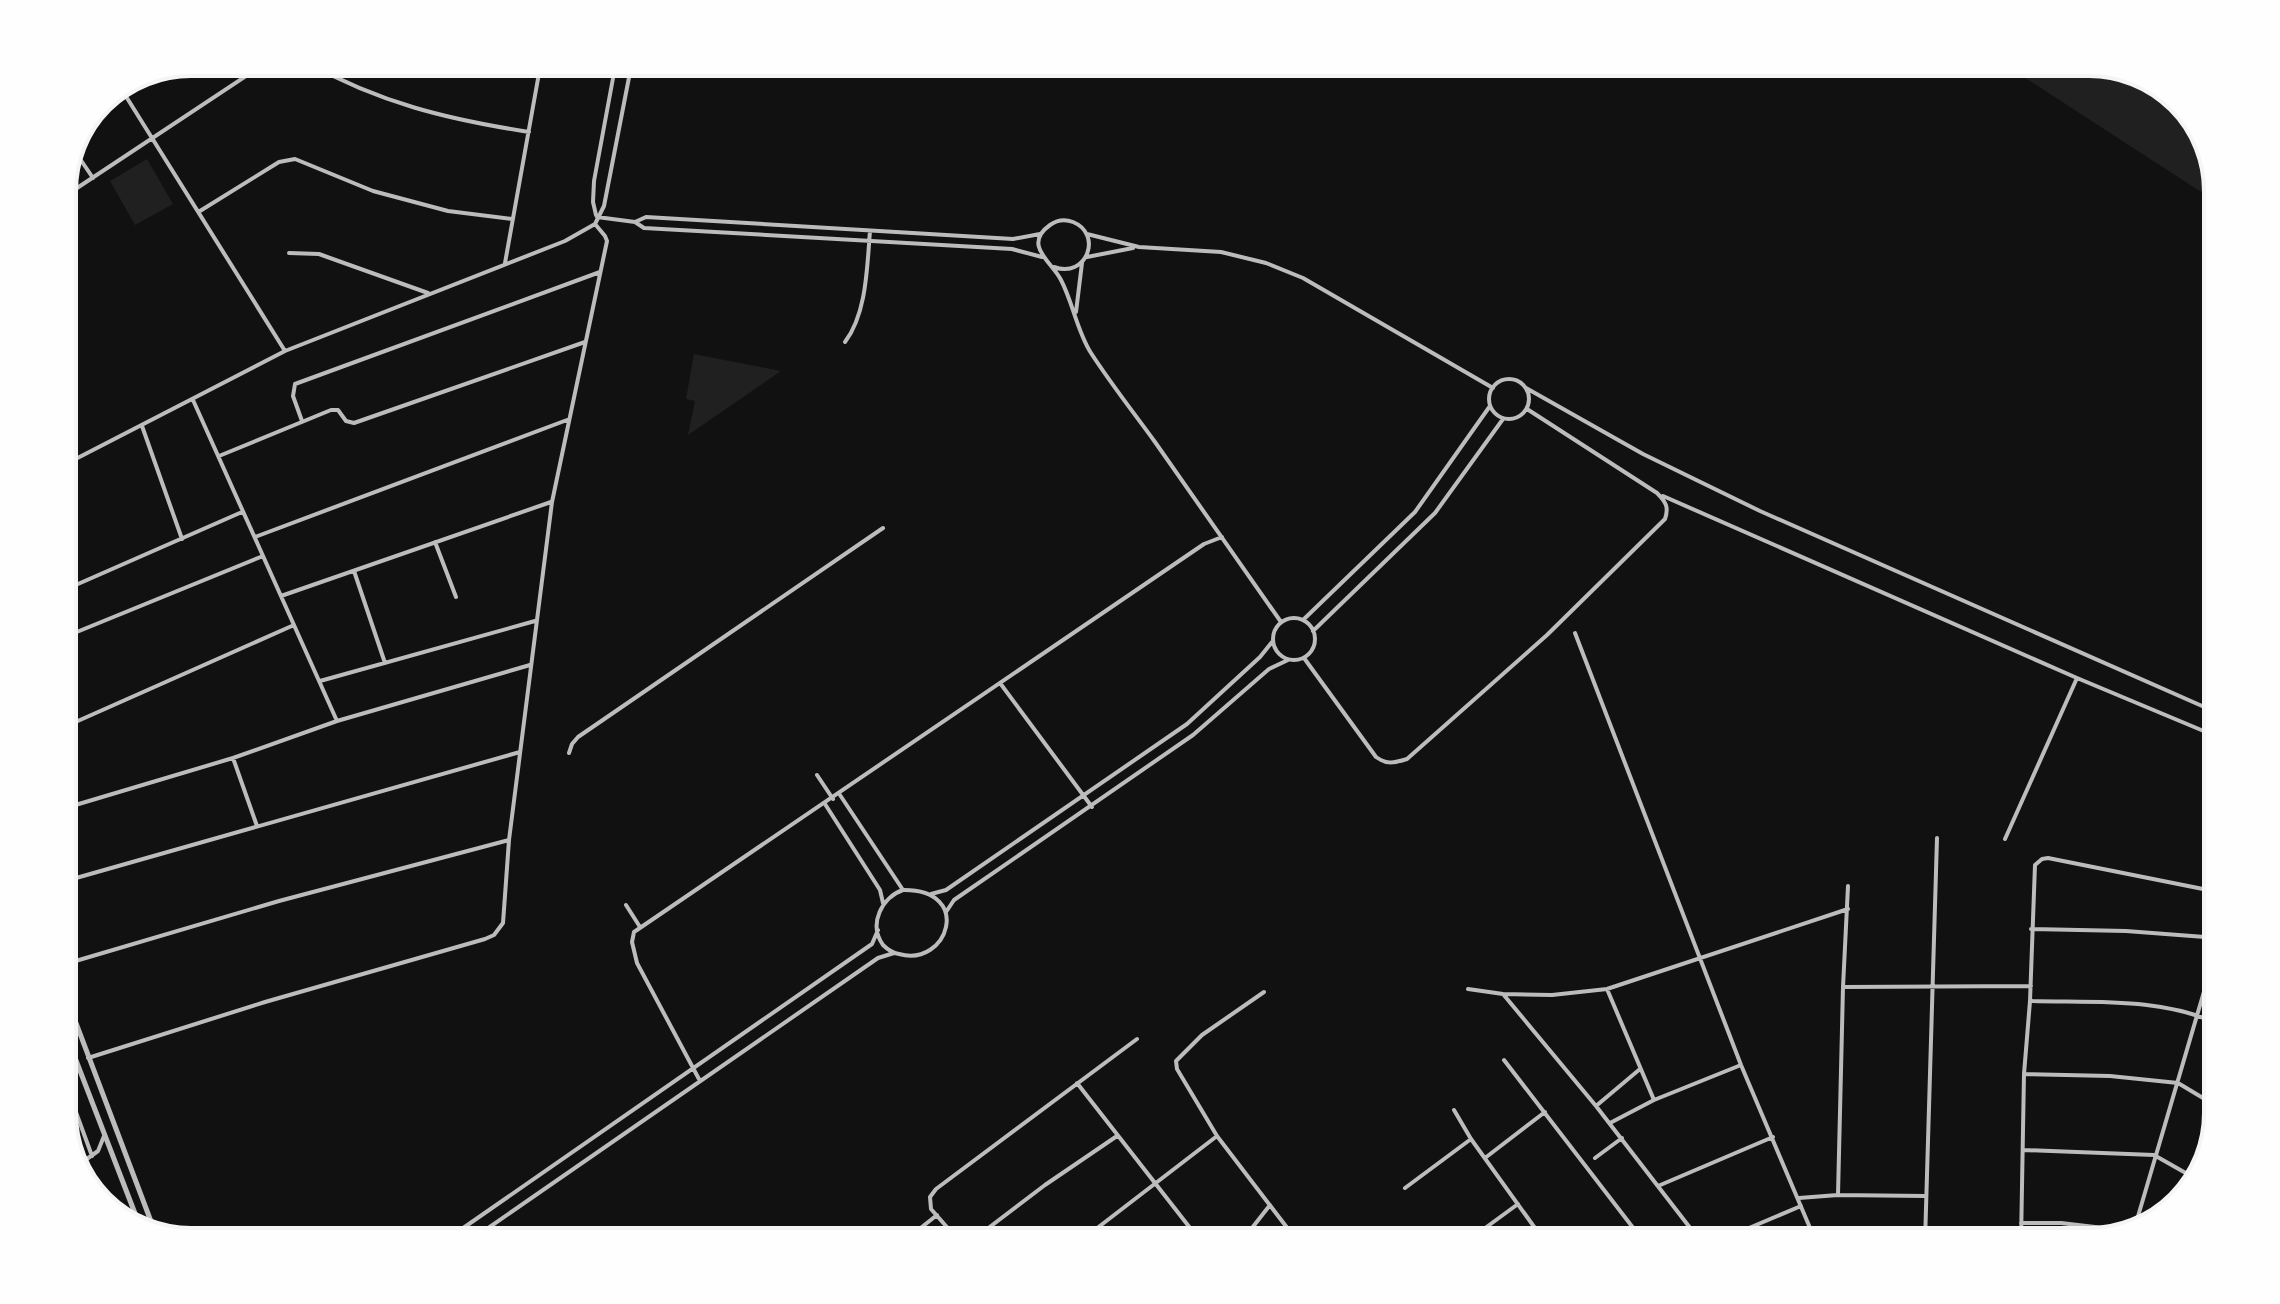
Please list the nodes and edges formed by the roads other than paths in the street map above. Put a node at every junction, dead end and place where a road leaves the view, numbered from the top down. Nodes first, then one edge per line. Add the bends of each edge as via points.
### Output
1 (246, 76) edge
2 (332, 76) edge
3 (539, 76) edge
4 (613, 76) edge
5 (629, 76) edge
6 (126, 97) edge
7 (529, 132) junction
8 (154, 138) junction
9 (81, 160) edge
10 (93, 178) junction
11 (76, 189) edge
12 (200, 211) junction
13 (597, 217) junction
14 (512, 219) junction
15 (635, 222) junction
16 (595, 224) junction
17 (813, 228) junction
18 (870, 231) junction
19 (1040, 234) junction
20 (1087, 234) junction
21 (812, 239) junction
22 (869, 242) junction
23 (1139, 247) junction
24 (289, 253) dead end
25 (1042, 257) junction
26 (1086, 257) junction
27 (505, 263) junction
28 (1082, 263) junction
29 (1054, 267) junction
30 (600, 272) junction
31 (431, 293) junction
32 (1076, 315) junction
33 (585, 342) junction
34 (845, 342) dead end
35 (285, 351) junction
36 (1493, 388) junction
37 (1526, 388) junction
38 (193, 400) junction
39 (1490, 406) junction
40 (1527, 409) junction
41 (1503, 419) junction
42 (567, 420) junction
43 (302, 421) junction
44 (142, 426) junction
45 (219, 456) junction
46 (76, 459) edge
47 (1657, 493) junction
48 (552, 502) junction
49 (242, 512) junction
50 (883, 528) dead end
51 (255, 537) junction
52 (1222, 537) junction
53 (182, 539) junction
54 (435, 542) junction
55 (263, 556) junction
56 (354, 571) junction
57 (76, 585) edge
58 (281, 596) junction
59 (456, 597) dead end
60 (1303, 620) junction
61 (535, 621) junction
62 (1281, 622) junction
63 (295, 624) junction
64 (1313, 631) junction
65 (76, 632) edge
66 (1575, 633) dead end
67 (1272, 642) junction
68 (1304, 658) junction
69 (1288, 660) junction
70 (385, 664) junction
71 (531, 665) junction
72 (2077, 678) junction
73 (320, 681) junction
74 (999, 683) junction
75 (2204, 707) edge
76 (337, 721) junction
77 (76, 722) edge
78 (2204, 731) edge
79 (520, 752) junction
80 (569, 753) dead end
81 (233, 758) junction
82 (817, 775) dead end
83 (840, 794) junction
84 (1085, 796) junction
85 (833, 799) junction
86 (825, 804) junction
87 (76, 805) edge
88 (1092, 807) junction
89 (257, 826) junction
90 (1937, 838) dead end
91 (2005, 839) dead end
92 (509, 840) junction
93 (76, 878) edge
94 (1848, 886) dead end
95 (2204, 889) edge
96 (903, 890) junction
97 (931, 894) junction
98 (883, 903) junction
99 (626, 905) dead end
100 (1848, 909) junction
101 (946, 912) junction
102 (640, 927) junction
103 (2031, 929) junction
104 (878, 930) junction
105 (2204, 937) edge
106 (894, 953) junction
107 (1701, 958) junction
108 (76, 961) edge
109 (1931, 986) junction
110 (2031, 986) junction
111 (1843, 987) junction
112 (1468, 989) dead end
113 (1607, 989) junction
114 (2204, 991) edge
115 (1264, 992) dead end
116 (1503, 994) junction
117 (2030, 1001) junction
118 (2197, 1014) junction
119 (2204, 1017) edge
120 (76, 1025) edge
121 (1137, 1039) dead end
122 (88, 1058) junction
123 (1504, 1060) dead end
124 (76, 1061) edge
125 (1741, 1065) junction
126 (692, 1068) junction
127 (1640, 1069) junction
128 (2024, 1074) junction
129 (700, 1081) junction
130 (1076, 1082) junction
131 (2178, 1083) junction
132 (2204, 1099) edge
133 (1654, 1100) junction
134 (1596, 1106) junction
135 (1454, 1110) dead end
136 (76, 1112) edge
137 (1545, 1112) junction
138 (1610, 1123) junction
139 (104, 1136) junction
140 (1117, 1136) junction
141 (1217, 1136) junction
142 (1773, 1137) junction
143 (1622, 1138) junction
144 (1471, 1139) junction
145 (2024, 1150) junction
146 (2154, 1155) junction
147 (92, 1156) junction
148 (1485, 1158) junction
149 (1595, 1158) dead end
150 (86, 1160) edge
151 (2187, 1174) edge
152 (1156, 1184) junction
153 (1658, 1186) junction
154 (1405, 1188) dead end
155 (1838, 1195) junction
156 (1925, 1196) junction
157 (1798, 1198) junction
158 (1518, 1204) junction
159 (1270, 1205) junction
160 (1801, 1206) junction
161 (135, 1213) edge
162 (937, 1215) junction
163 (2135, 1218) edge
164 (150, 1220) edge
165 (2021, 1223) junction
166 (463, 1228) edge
167 (488, 1228) edge
168 (921, 1228) edge
169 (948, 1228) edge
170 (988, 1228) edge
171 (1098, 1228) edge
172 (1189, 1228) edge
173 (1252, 1228) edge
174 (1287, 1228) edge
175 (1485, 1228) edge
176 (1535, 1228) edge
177 (1633, 1228) edge
178 (1690, 1228) edge
179 (1749, 1228) edge
180 (1810, 1228) edge
181 (1925, 1228) edge
182 (2021, 1228) edge
183 (2096, 1228) edge

1 - 8 street
2 - 7 street via 394,103 462,122
3 - 7 street
4 - 13 street via 594,181
5 - 13 street via 606,197
6 - 8 street
7 - 14 street
8 - 10 street
8 - 12 street
9 - 10 street
10 - 11 street
12 - 14 street via 279,162 295,159 373,191 448,211
12 - 35 street
13 - 15 street
13 - 16 street
14 - 27 street
15 - 17 street via 646,217
15 - 21 street via 644,228
16 - 27 street
16 - 30 street via 607,240
17 - 18 street
17 - 21 street
18 - 19 street via 1013,239
18 - 22 street
19 - 20 street via 1058,220 1072,221
19 - 25 street
20 - 23 street
20 - 26 street
21 - 22 street
22 - 25 street via 1012,249
22 - 34 street via 856,324
23 - 26 street
23 - 36 street via 1221,252 1266,263 1303,278
24 - 31 street via 319,254
25 - 29 street
26 - 28 street
27 - 31 street
28 - 29 street via 1063,270
28 - 32 street
29 - 32 street
30 - 33 street
30 - 43 street via 295,384 293,396
31 - 35 street
32 - 52 street via 1091,352
33 - 42 street
33 - 43 street via 354,423 335,409
35 - 38 street
36 - 37 street via 1511,379
36 - 39 street
37 - 40 street
37 - 75 street via 1760,511
38 - 44 street
38 - 45 street
39 - 41 street
39 - 60 street via 1415,512
40 - 41 street
40 - 47 street
41 - 64 street via 1435,513
42 - 48 street
42 - 51 street
43 - 45 street
44 - 46 street
44 - 53 street
45 - 49 street
47 - 68 street via 1668,510 1665,519 1547,635 1407,759 1384,763 1376,757
47 - 72 street
48 - 54 street
48 - 61 street
49 - 51 street
49 - 53 street
50 - 80 street via 578,737
51 - 55 street
52 - 62 street
52 - 74 street via 1204,544
53 - 57 street
54 - 56 street
54 - 59 street
55 - 58 street
55 - 65 street
56 - 58 street
56 - 70 street
58 - 63 street
60 - 62 street
60 - 64 street
61 - 70 street
61 - 71 street
62 - 67 street
63 - 73 street
63 - 77 street
64 - 68 street via 1314,646
66 - 107 street
67 - 69 street
67 - 84 street via 1187,724
68 - 69 street
69 - 88 street via 1269,669 1193,735
70 - 73 street
71 - 76 street
71 - 79 street
72 - 78 street
72 - 91 street
73 - 76 street
74 - 83 street
74 - 84 street
76 - 81 street
79 - 89 street
79 - 92 street
81 - 87 street
81 - 89 street
82 - 85 street
83 - 85 street
83 - 96 street
84 - 88 street
84 - 97 street via 946,890
85 - 86 street
86 - 98 street
86 - 102 street
88 - 101 street via 954,900
89 - 93 street
90 - 109 street
92 - 108 street
92 - 122 street via 503,923 494,935
94 - 100 street
95 - 103 street via 2042,859 2035,865
96 - 97 street
96 - 98 street
97 - 101 street
98 - 104 street
99 - 102 street
100 - 107 street
100 - 111 street
101 - 106 street via 944,935 933,949 920,956
102 - 126 street via 632,936 637,963
103 - 105 street
103 - 110 street
104 - 106 street
104 - 126 street via 872,944
106 - 129 street via 878,958
107 - 113 street
107 - 125 street
109 - 110 street
109 - 111 street
109 - 156 street
110 - 117 street
111 - 155 street
112 - 116 street
113 - 116 street
113 - 127 street
114 - 118 street
115 - 141 street via 1202,1035 1176,1061
116 - 134 street
117 - 118 street via 2141,1005
117 - 128 street
118 - 119 street
118 - 131 street
120 - 122 street
121 - 130 street
122 - 164 street
123 - 137 street
124 - 139 street
125 - 133 street
125 - 142 street
126 - 129 street
126 - 166 street
127 - 133 street
127 - 134 street
128 - 131 street
128 - 145 street
129 - 167 street
130 - 140 street
130 - 162 street via 930,1197
131 - 132 street
131 - 146 street
133 - 138 street
134 - 138 street
135 - 144 street
136 - 147 street
137 - 148 street
137 - 177 street
138 - 143 street
139 - 147 street
139 - 161 street
140 - 152 street
140 - 170 street
141 - 152 street
141 - 159 street
142 - 153 street
142 - 157 street
143 - 149 street
143 - 153 street
144 - 148 street
144 - 154 street
145 - 146 street
145 - 165 street
146 - 151 street
146 - 163 street
147 - 150 street
148 - 158 street
152 - 171 street
152 - 172 street
153 - 178 street
155 - 156 street
155 - 157 street
156 - 181 street
157 - 160 street
158 - 175 street
158 - 176 street
159 - 173 street
159 - 174 street
160 - 179 street
160 - 180 street
162 - 168 street
162 - 169 street
165 - 182 street
165 - 183 street

